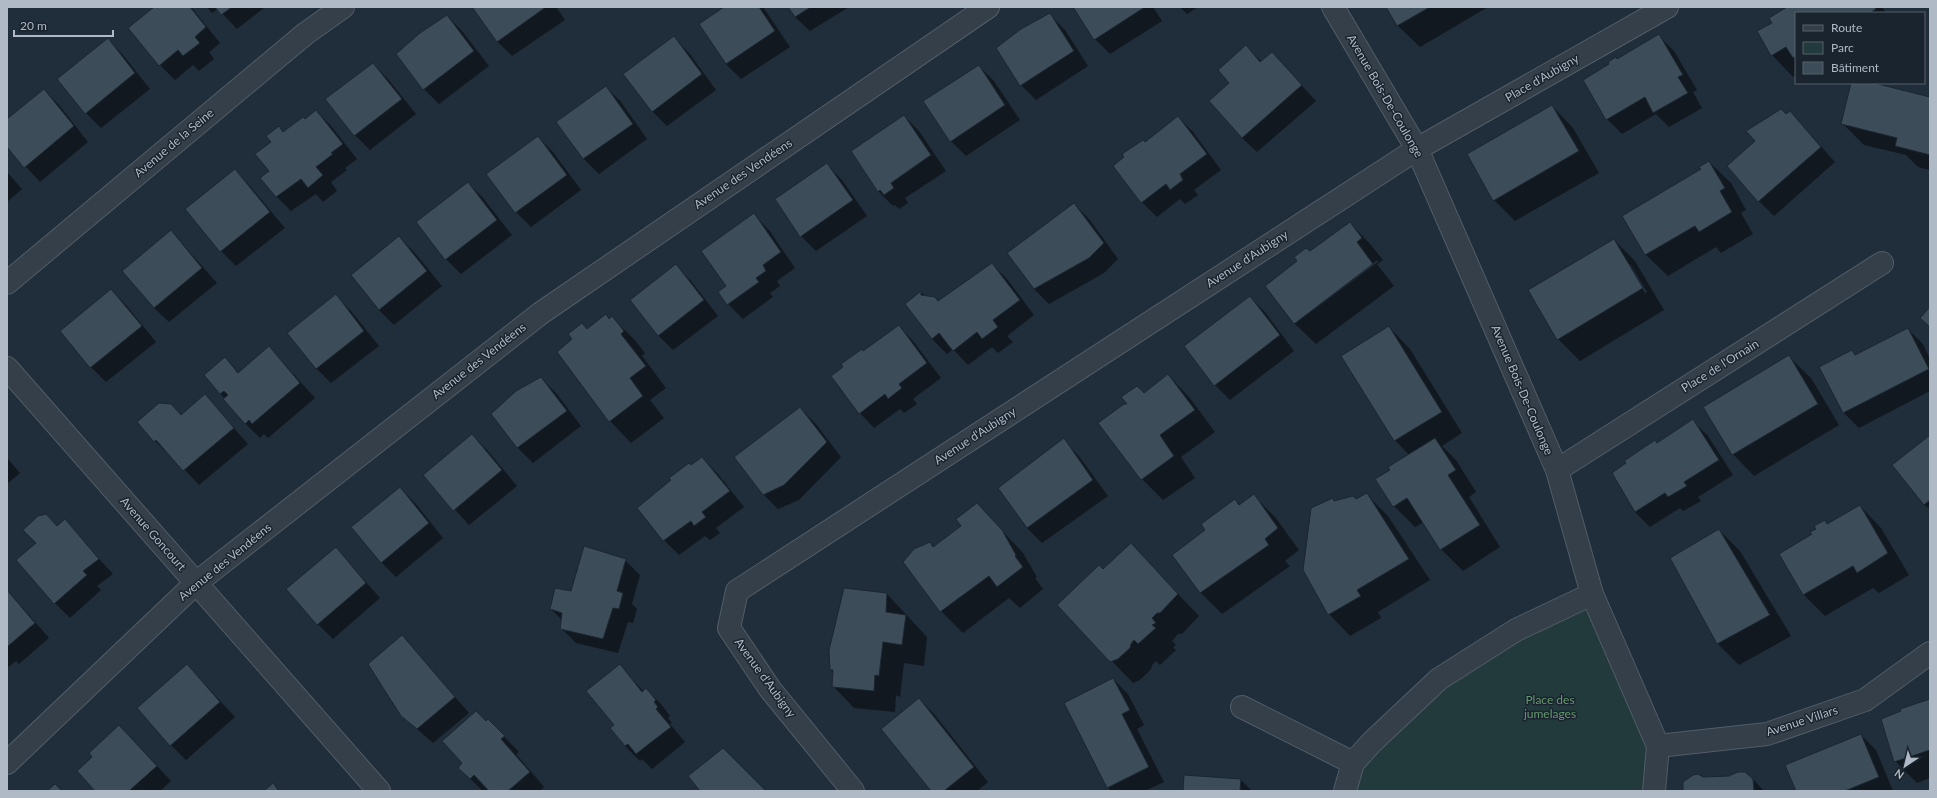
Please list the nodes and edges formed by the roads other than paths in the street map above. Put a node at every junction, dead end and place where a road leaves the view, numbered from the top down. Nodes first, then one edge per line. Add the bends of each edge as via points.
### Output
1 (343, 7) edge
2 (988, 7) edge
3 (1333, 7) edge
4 (1667, 7) edge
5 (1417, 149) junction
6 (1882, 263) dead end
7 (7, 283) edge
8 (7, 368) edge
9 (1557, 470) junction
10 (196, 583) junction
11 (1592, 594) junction
12 (1930, 653) edge
13 (1242, 707) dead end
14 (1658, 746) junction
15 (7, 763) edge
16 (1353, 763) junction
17 (379, 791) edge
18 (853, 791) edge
19 (1345, 791) edge
20 (1654, 791) edge

1 - 7 street, Avenue de la Seine via 305,34
2 - 10 street, Avenue des Vendéens via 541,313
3 - 5 street, Avenue Bois-De-Coulonge
4 - 5 street, Place d'Aubigny
5 - 9 street, Avenue Bois-De-Coulonge
5 - 18 street, Avenue d'Aubigny via 737,591 729,628 770,689
6 - 9 street, Place de l'Ornain
8 - 10 street, Avenue Goncourt
9 - 11 street, Avenue Bois-De-Coulonge
10 - 15 street, Avenue des Vendéens
10 - 17 street, Avenue Goncourt
11 - 14 street, Avenue Bois-De-Coulonge
11 - 16 street via 1516,630 1439,679
12 - 14 street, Avenue Villars via 1864,700 1767,734
13 - 16 street
14 - 20 street, Avenue Bois-De-Coulonge
16 - 19 street

